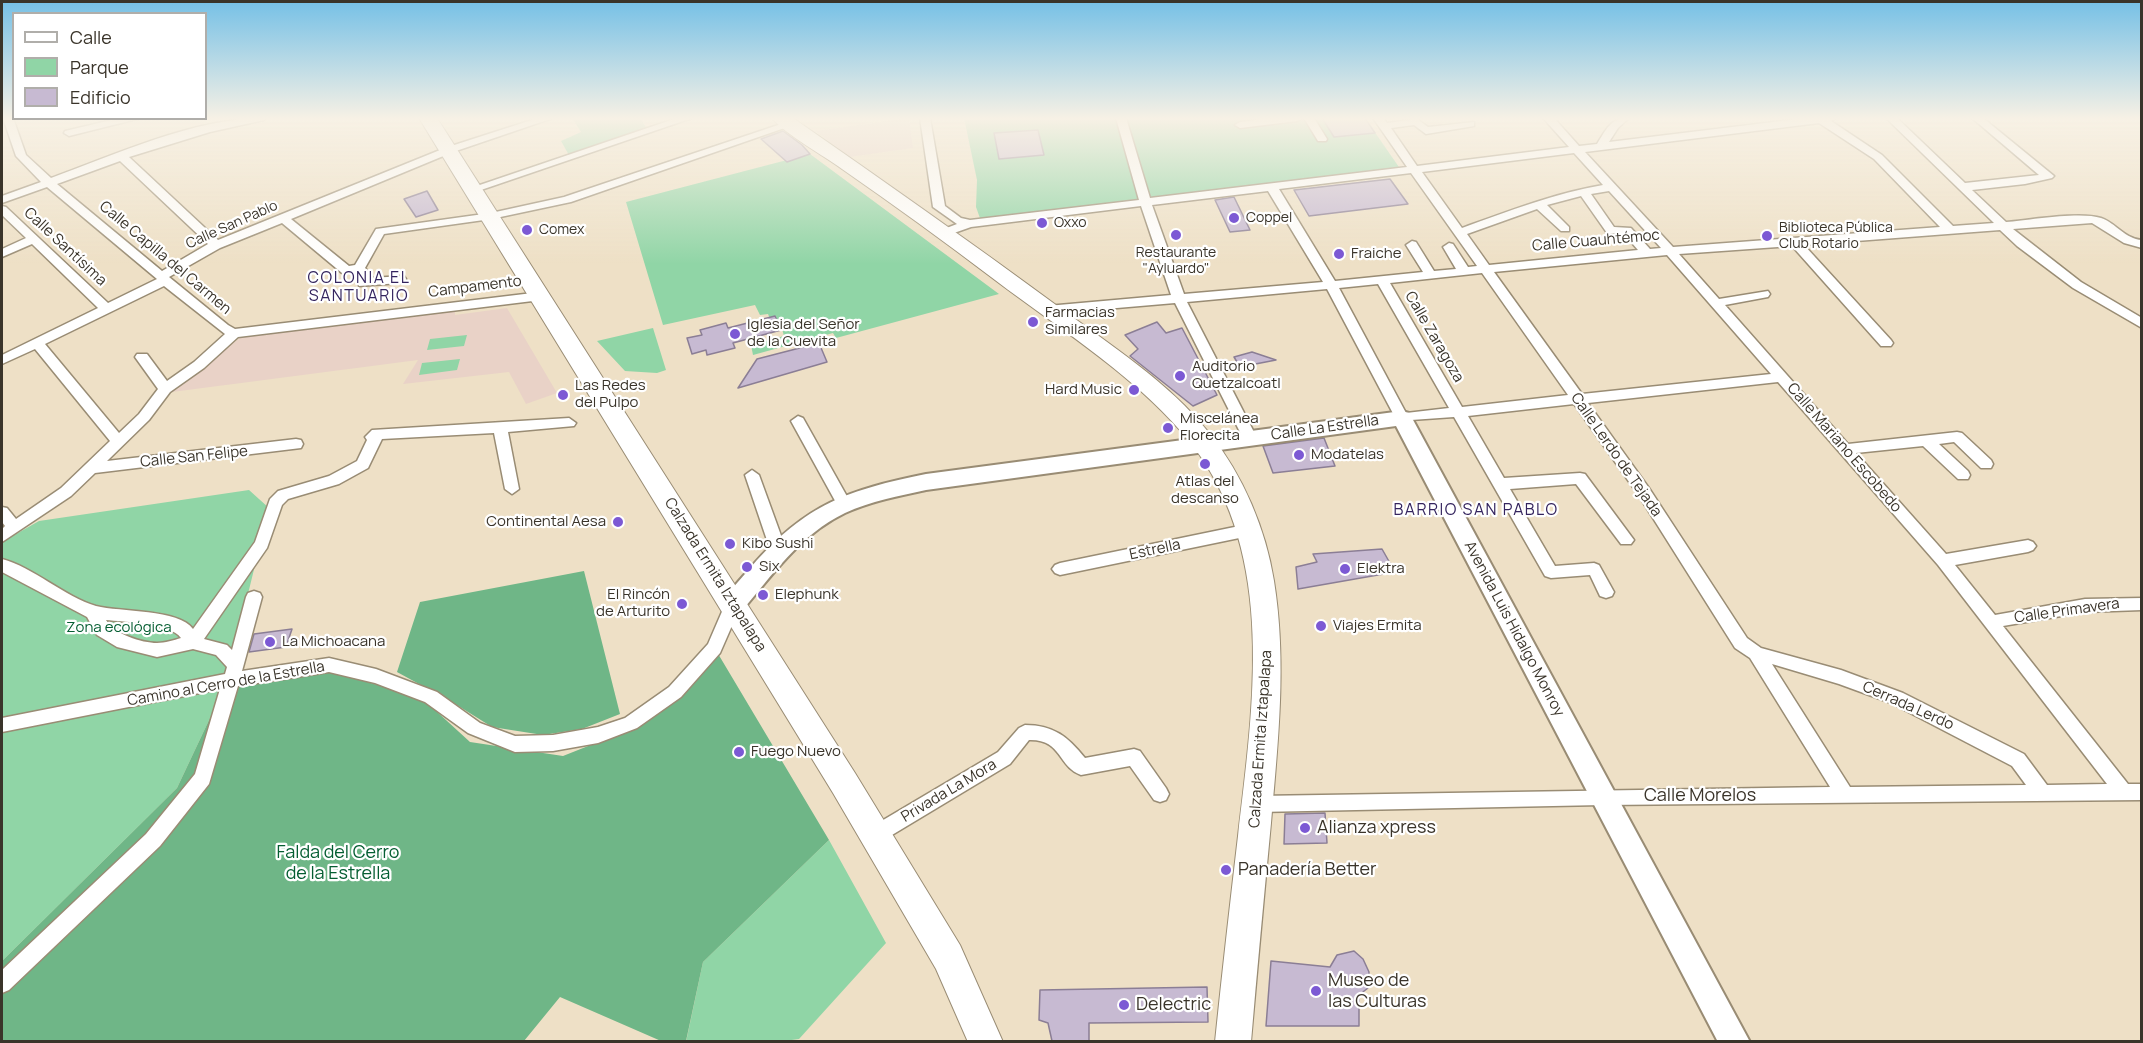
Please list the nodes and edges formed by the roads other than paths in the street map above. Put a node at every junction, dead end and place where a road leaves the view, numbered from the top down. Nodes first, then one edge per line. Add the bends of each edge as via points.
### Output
1 (32, 167) edge
2 (93, 167) edge
3 (132, 167) edge
4 (408, 167) edge
5 (460, 167) edge
6 (541, 167) edge
7 (659, 167) edge
8 (852, 167) edge
9 (925, 167) edge
10 (933, 167) edge
11 (1135, 167) edge
12 (1413, 167) edge
13 (1443, 167) edge
14 (1591, 167) edge
15 (1888, 167) edge
16 (1942, 167) edge
17 (2037, 167) edge
18 (1415, 170) junction
19 (49, 183) junction
20 (1272, 187) junction
21 (1963, 187) junction
22 (1612, 188) junction
23 (474, 189) junction
24 (1583, 191) junction
25 (2, 200) edge
26 (1146, 203) junction
27 (1539, 204) junction
28 (2, 209) edge
29 (492, 216) junction
30 (283, 218) junction
31 (928, 220) junction
32 (14, 222) junction
33 (969, 224) junction
34 (2, 226) edge
35 (2003, 226) junction
36 (1565, 229) dead end
37 (1950, 230) junction
38 (1461, 232) junction
39 (948, 236) junction
40 (34, 239) junction
41 (1795, 242) junction
42 (2142, 244) edge
43 (216, 245) junction
44 (1412, 245) dead end
45 (1449, 247) dead end
46 (1670, 251) junction
47 (1647, 253) junction
48 (2, 254) edge
49 (359, 268) junction
50 (1485, 268) junction
51 (1464, 271) junction
52 (1431, 275) junction
53 (164, 278) junction
54 (400, 279) dead end
55 (1382, 280) junction
56 (1331, 285) junction
57 (1764, 294) dead end
58 (541, 296) junction
59 (1179, 299) junction
60 (1716, 303) junction
61 (106, 309) junction
62 (1047, 310) junction
63 (2142, 324) edge
64 (234, 333) junction
65 (36, 342) junction
66 (1886, 343) dead end
67 (142, 357) dead end
68 (2, 360) edge
69 (1782, 377) junction
70 (165, 388) junction
71 (1576, 399) junction
72 (1458, 411) junction
73 (1402, 418) junction
74 (798, 421) dead end
75 (569, 423) dead end
76 (500, 428) junction
77 (1250, 438) junction
78 (118, 441) junction
79 (1927, 441) junction
80 (296, 444) dead end
81 (1205, 445) junction
82 (1844, 449) junction
83 (1986, 464) dead end
84 (91, 468) junction
85 (752, 475) dead end
86 (1963, 476) dead end
87 (1500, 484) junction
88 (512, 489) dead end
89 (844, 504) junction
90 (2, 512) edge
91 (1249, 530) junction
92 (8, 532) edge
93 (1626, 540) dead end
94 (2028, 546) dead end
95 (779, 552) junction
96 (1943, 561) junction
97 (2, 565) edge
98 (1060, 569) dead end
99 (1606, 592) dead end
100 (254, 597) dead end
101 (2142, 604) edge
102 (733, 605) junction
103 (93, 612) junction
104 (1992, 622) junction
105 (193, 642) junction
106 (1756, 653) junction
107 (234, 672) junction
108 (2, 725) edge
109 (2132, 791) edge
110 (2042, 792) junction
111 (1160, 794) dead end
112 (1845, 795) junction
113 (1602, 797) junction
114 (1258, 804) junction
115 (875, 835) junction
116 (2, 983) edge
117 (986, 1041) edge
118 (1233, 1041) edge
119 (1731, 1041) edge

1 - 19 street, Calle Capilla del Carmen
2 - 19 street
3 - 43 street
4 - 30 street, Calle San Pablo
5 - 23 main road, Calzada Ermita Iztapalapa
6 - 23 street
7 - 29 street via 567,200
8 - 31 main road, Calzada Ermita Iztapalapa
9 - 31 street
10 - 33 street via 939,207
11 - 26 street
12 - 18 street, Calle Lerdo de Tejada
13 - 18 street
14 - 22 street, Calle Mariano Escobedo
15 - 37 street
16 - 21 street
17 - 21 street via 2048,176
18 - 20 street
18 - 38 street, Calle Lerdo de Tejada
19 - 25 street
19 - 53 street, Calle Capilla del Carmen
20 - 26 street
20 - 56 street, Avenida Luis Hidalgo Monroy
21 - 35 street
22 - 24 street
22 - 46 street, Calle Mariano Escobedo
23 - 29 main road, Calzada Ermita Iztapalapa
24 - 27 street
24 - 47 street via 1611,231 1627,230
26 - 33 street
26 - 59 street
27 - 36 street
27 - 38 street
28 - 32 street, Calle Santísima
29 - 49 street via 380,231
29 - 58 main road, Calzada Ermita Iztapalapa
30 - 43 street, Calle San Pablo
30 - 49 street via 346,270
31 - 39 main road, Calzada Ermita Iztapalapa
32 - 34 street
32 - 40 street, Calle Santísima
33 - 39 street via 953,228
35 - 37 street, Calle Cuauhtémoc
35 - 42 street, Calle Cuauhtémoc via 2099,220 2126,241
35 - 63 street via 2050,267
37 - 41 street, Calle Cuauhtémoc
38 - 50 street, Calle Lerdo de Tejada
39 - 62 main road, Calzada Ermita Iztapalapa
40 - 48 street
40 - 61 street, Calle Santísima
41 - 46 street, Calle Cuauhtémoc
41 - 66 street
43 - 53 street, Calle San Pablo
44 - 52 street
45 - 51 street
46 - 47 street, Calle Cuauhtémoc
46 - 60 street, Calle Mariano Escobedo
47 - 50 street, Calle Cuauhtémoc
49 - 54 street via 364,274 363,283
50 - 51 street, Calle Cuauhtémoc
50 - 71 street, Calle Lerdo de Tejada
51 - 52 street, Calle Cuauhtémoc
52 - 55 street, Calle Cuauhtémoc
53 - 61 street, Calle San Pablo
53 - 64 street, Calle Capilla del Carmen
55 - 56 street, Calle Cuauhtémoc
55 - 72 street, Calle Zaragoza
56 - 59 street, Calle Cuauhtémoc
56 - 73 street, Avenida Luis Hidalgo Monroy
57 - 60 street
58 - 64 street, Campamento
58 - 102 main road, Calzada Ermita Iztapalapa
59 - 62 street, Calle Cuauhtémoc
59 - 77 street
60 - 69 street, Calle Mariano Escobedo
61 - 65 street, Calle San Pablo
62 - 81 main road, Calzada Ermita Iztapalapa via 1150,387
64 - 70 street via 199,365
65 - 68 street, Calle San Pablo
65 - 78 street
67 - 70 street
69 - 71 street, Calle La Estrella
69 - 82 street, Calle Mariano Escobedo
70 - 78 street via 144,417
71 - 72 street, Calle La Estrella
71 - 106 street, Calle Lerdo de Tejada via 1644,492 1741,643
72 - 73 street, Calle La Estrella
72 - 87 street, Calle Zaragoza
73 - 77 street, Calle La Estrella
73 - 113 street, Avenida Luis Hidalgo Monroy
74 - 89 street
75 - 76 street
76 - 88 street
76 - 105 street via 375,436 363,464 334,480 283,495 275,503 262,544
77 - 81 street, Calle La Estrella
78 - 84 street
79 - 82 street
79 - 83 street via 1958,437
79 - 86 street
80 - 84 street, Calle San Felipe
81 - 89 street, Calle La Estrella via 926,482 884,490
81 - 91 main road, Calzada Ermita Iztapalapa
82 - 96 street, Calle Mariano Escobedo
84 - 92 street via 66,492
85 - 95 street
87 - 93 street via 1580,478
87 - 99 street, Calle Zaragoza via 1551,572 1594,569
89 - 95 street, Calle La Estrella via 823,514
90 - 92 street
91 - 98 street, Estrella
91 - 114 main road, Calzada Ermita Iztapalapa via 1265,601 1268,636
94 - 96 street
95 - 102 street, Calle La Estrella
96 - 104 street, Calle Mariano Escobedo
97 - 103 street
100 - 107 street
101 - 104 street, Calle Primavera via 2107,603 2055,609
102 - 107 street, Camino al Cerro de la Estrella via 714,648 675,692 631,723 598,735 553,743 515,744 474,728 431,697 376,676 329,665
102 - 115 main road, Calzada Ermita Iztapalapa
103 - 105 street via 159,620 184,629
103 - 105 street via 103,630 123,642 157,650
104 - 109 street, Calle Mariano Escobedo
105 - 107 street via 221,650
106 - 110 street, Cerrada Lerdo via 1897,698 2018,760
106 - 112 street, Calle Lerdo de Tejada
107 - 108 street, Camino al Cerro de la Estrella
107 - 116 street via 203,778 153,840
109 - 110 street, Calle Morelos
110 - 112 street, Calle Morelos
111 - 115 street, Privada La Mora via 1134,757 1081,767 1062,743 1043,732 1025,734 1004,758
112 - 113 street, Calle Morelos
113 - 114 street, Calle Morelos
113 - 119 street, Avenida Luis Hidalgo Monroy
114 - 118 main road, Calzada Ermita Iztapalapa
115 - 117 main road, Calzada Ermita Iztapalapa via 948,957

